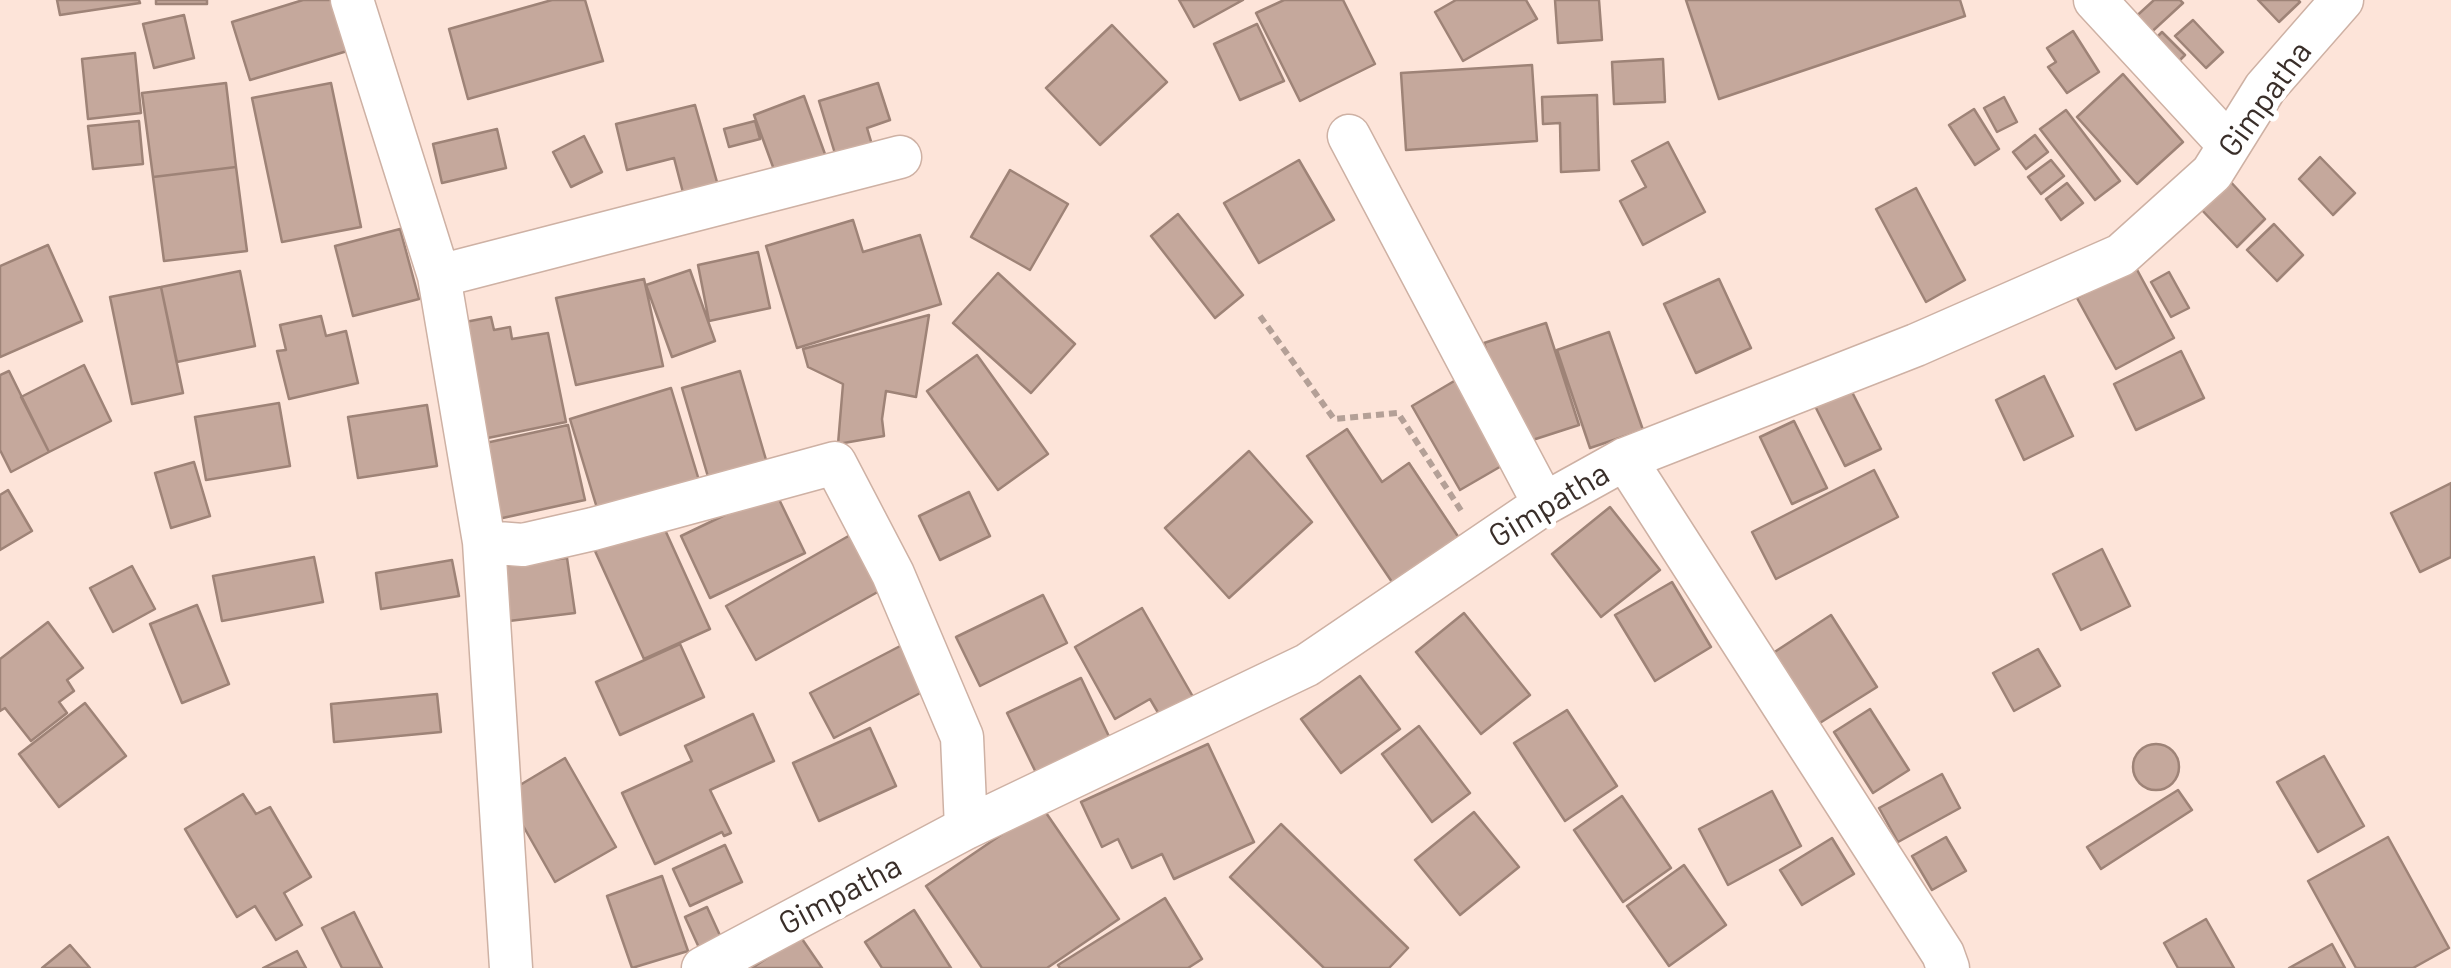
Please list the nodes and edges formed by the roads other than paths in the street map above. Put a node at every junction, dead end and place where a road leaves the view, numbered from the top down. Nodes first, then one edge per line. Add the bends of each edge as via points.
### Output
1 (2095, 0) edge
2 (2342, 0) edge
3 (359, 1) edge
4 (1349, 136) dead end
5 (2229, 145) junction
6 (900, 157) dead end
7 (439, 276) junction
8 (1625, 459) junction
9 (1544, 504) junction
10 (484, 542) junction
11 (966, 828) junction
12 (1938, 964) edge
13 (511, 968) edge
14 (703, 968) edge

1 - 5 street
2 - 5 street, Gimpatha via 2264,88
3 - 7 street
4 - 9 street
5 - 8 street, Gimpatha via 2212,173 2121,255 1916,345
6 - 7 street
7 - 10 street
8 - 9 street, Gimpatha
8 - 12 street
9 - 11 street, Gimpatha via 1307,664
10 - 11 street via 523,545 592,530 835,464 893,574 962,737
10 - 13 street
11 - 14 street, Gimpatha

